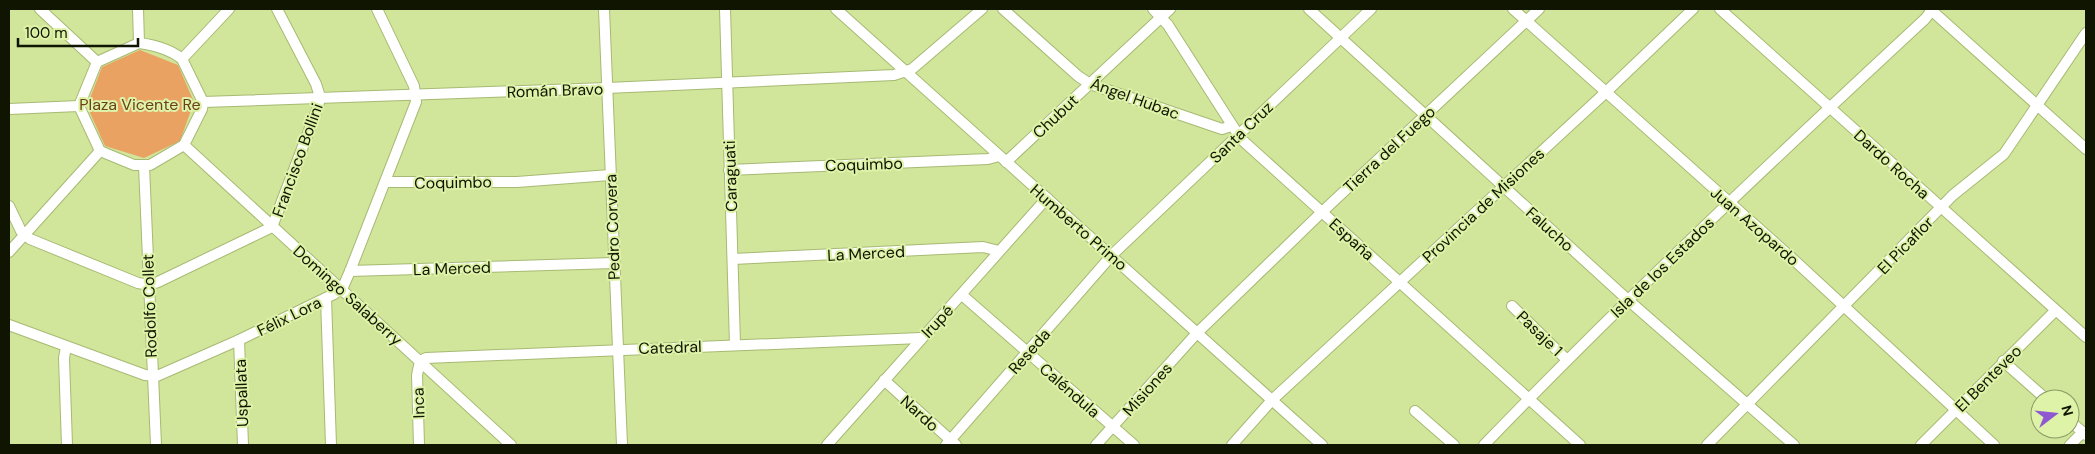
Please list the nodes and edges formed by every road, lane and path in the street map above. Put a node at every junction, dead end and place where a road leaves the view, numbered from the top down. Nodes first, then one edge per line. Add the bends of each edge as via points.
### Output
1 (40, 9) edge
2 (138, 9) edge
3 (229, 9) edge
4 (278, 9) edge
5 (378, 9) edge
6 (604, 9) edge
7 (725, 9) edge
8 (836, 9) edge
9 (982, 9) edge
10 (1003, 9) edge
11 (1153, 9) edge
12 (1170, 9) edge
13 (1310, 9) edge
14 (1371, 9) edge
15 (1513, 9) edge
16 (1539, 9) edge
17 (1693, 9) edge
18 (1720, 9) edge
19 (1931, 9) edge
20 (1162, 17) junction
21 (1526, 20) junction
22 (2086, 33) edge
23 (1341, 37) junction
24 (139, 43) junction
25 (182, 59) junction
26 (96, 62) junction
27 (906, 73) junction
28 (728, 83) junction
29 (1090, 84) junction
30 (607, 88) junction
31 (1605, 93) junction
32 (416, 94) junction
33 (320, 97) junction
34 (203, 102) junction
35 (79, 106) junction
36 (2037, 106) junction
37 (1830, 108) junction
38 (9, 110) edge
39 (1425, 115) junction
40 (1234, 131) junction
41 (184, 145) junction
42 (2086, 149) edge
43 (100, 151) junction
44 (1002, 159) junction
45 (144, 166) junction
46 (730, 170) junction
47 (610, 175) junction
48 (385, 182) junction
49 (1504, 186) junction
50 (1047, 198) junction
51 (1728, 203) junction
52 (9, 206) edge
53 (1941, 208) junction
54 (1322, 212) junction
55 (272, 227) junction
56 (25, 235) junction
57 (9, 252) edge
58 (999, 252) junction
59 (1112, 255) junction
60 (733, 259) junction
61 (614, 263) junction
62 (350, 271) junction
63 (1400, 282) junction
64 (149, 285) junction
65 (341, 290) junction
66 (962, 295) junction
67 (326, 298) junction
68 (1628, 300) junction
69 (1512, 306) dead end
70 (1845, 307) junction
71 (2055, 311) junction
72 (9, 325) edge
73 (1197, 333) junction
74 (2086, 337) edge
75 (921, 338) junction
76 (239, 340) junction
77 (735, 344) junction
78 (66, 347) junction
79 (617, 349) junction
80 (1027, 353) junction
81 (1567, 360) junction
82 (420, 361) junction
83 (2003, 362) junction
84 (152, 376) junction
85 (884, 380) junction
86 (2034, 389) edge
87 (1529, 399) junction
88 (1272, 400) junction
89 (1748, 404) junction
90 (1956, 409) junction
91 (1415, 410) dead end
92 (1113, 427) junction
93 (2085, 434) edge
94 (951, 444) edge
95 (67, 445) edge
96 (156, 445) edge
97 (243, 445) edge
98 (332, 445) edge
99 (419, 445) edge
100 (511, 445) edge
101 (622, 445) edge
102 (827, 445) edge
103 (1096, 445) edge
104 (1134, 445) edge
105 (1232, 445) edge
106 (1322, 445) edge
107 (1454, 445) edge
108 (1484, 445) edge
109 (1580, 445) edge
110 (1707, 445) edge
111 (1794, 445) edge
112 (1921, 445) edge
113 (1994, 445) edge
114 (2070, 445) edge

1 - 26 street
2 - 24 street
3 - 25 street
4 - 33 street, Francisco Bollini
5 - 32 street
6 - 30 street, Pedro Corvera
7 - 28 street, Caraguati
8 - 27 street, Humberto Primo
9 - 27 street
10 - 29 street, Ángel Hubac
11 - 20 street, España
12 - 20 street, Chubut
13 - 23 street, Falucho
14 - 23 street, Santa Cruz
15 - 21 street, Juan Azopardo
16 - 21 street, Tierra del Fuego
17 - 31 street, Provincia de Misiones
18 - 37 street, Dardo Rocha
19 - 36 street
19 - 37 street, Isla de los Estados via 1925,19
20 - 29 street, Chubut
20 - 40 street, España
21 - 31 street, Juan Azopardo
21 - 39 street, Tierra del Fuego
22 - 36 street, El Picaflor
23 - 39 street, Falucho
23 - 40 street, Santa Cruz
24 - 25 street via 176,54
24 - 26 street
25 - 34 street
26 - 35 street
27 - 28 street, Román Bravo
27 - 44 street, Humberto Primo
28 - 30 street, Román Bravo
28 - 46 street, Caraguati
29 - 40 street, Ángel Hubac
29 - 44 street, Chubut
30 - 32 street, Román Bravo
30 - 47 street, Pedro Corvera
31 - 49 street, Provincia de Misiones
31 - 51 street, Juan Azopardo
32 - 33 street, Román Bravo
32 - 48 street, Félix Lora via 416,102
33 - 34 street, Román Bravo
33 - 55 street, Francisco Bollini
34 - 41 street
35 - 38 street
35 - 43 street
36 - 42 street
36 - 53 street, El Picaflor via 2004,154
37 - 51 street, Isla de los Estados
37 - 53 street, Dardo Rocha
39 - 49 street, Falucho
39 - 54 street, Tierra del Fuego
40 - 54 street, España
40 - 59 street, Santa Cruz
41 - 45 street
41 - 55 street, Domingo Salaberry
43 - 45 street
43 - 56 street
44 - 46 street, Coquimbo
44 - 50 street, Humberto Primo
45 - 64 street, Rodolfo Collet
46 - 60 street, Caraguati
47 - 48 street, Coquimbo via 517,182
47 - 61 street, Pedro Corvera
48 - 62 street, Félix Lora
49 - 63 street, Provincia de Misiones
49 - 68 street, Falucho
50 - 58 street, Irupé
50 - 59 street, Humberto Primo
51 - 68 street, Isla de los Estados
51 - 70 street, Juan Azopardo
52 - 56 street
53 - 70 street, El Picaflor
53 - 71 street, Dardo Rocha
54 - 63 street, España
54 - 73 street, Tierra del Fuego
55 - 64 street, Francisco Bollini
55 - 65 street, Domingo Salaberry
56 - 57 street
56 - 64 street
58 - 60 street, La Merced via 983,247
58 - 66 street, Irupé
59 - 73 street, Humberto Primo
59 - 80 street, Reseda
60 - 77 street, Caraguati
61 - 62 street, La Merced
61 - 79 street, Pedro Corvera
62 - 65 street, Félix Lora
63 - 87 street, España
63 - 88 street, Provincia de Misiones
64 - 84 street, Rodolfo Collet
65 - 67 street, Félix Lora
65 - 82 street, Domingo Salaberry
66 - 75 street, Irupé
66 - 80 street, Caléndula
67 - 76 street, Félix Lora
67 - 98 street
68 - 81 street, Isla de los Estados
68 - 89 street, Falucho
69 - 81 street, Pasaje 1
70 - 89 street, El Picaflor
70 - 90 street, Juan Azopardo
71 - 74 street, Dardo Rocha
71 - 83 street, El Benteveo
72 - 78 street
73 - 88 street, Humberto Primo
73 - 92 street, Misiones
75 - 77 street, Catedral
75 - 85 street, Irupé
76 - 84 street, Félix Lora via 163,375
76 - 97 street, Uspallata
77 - 79 street, Catedral
78 - 84 street
78 - 95 street
79 - 82 street, Catedral via 432,357
79 - 101 street, Pedro Corvera
80 - 92 street, Caléndula
80 - 94 street, Reseda
81 - 87 street, Isla de los Estados
82 - 99 street, Inca via 417,375
82 - 100 street, Domingo Salaberry
83 - 86 street
83 - 90 street, El Benteveo
84 - 96 street, Rodolfo Collet
85 - 94 street, Nardo
85 - 102 street, Irupé
87 - 108 street, Isla de los Estados
87 - 109 street, España
88 - 105 street, Provincia de Misiones
88 - 106 street, Humberto Primo
89 - 110 street, El Picaflor
89 - 111 street, Falucho
90 - 112 street, El Benteveo
90 - 113 street, Juan Azopardo
91 - 107 street
92 - 103 street, Misiones
92 - 104 street, Caléndula
93 - 114 street

